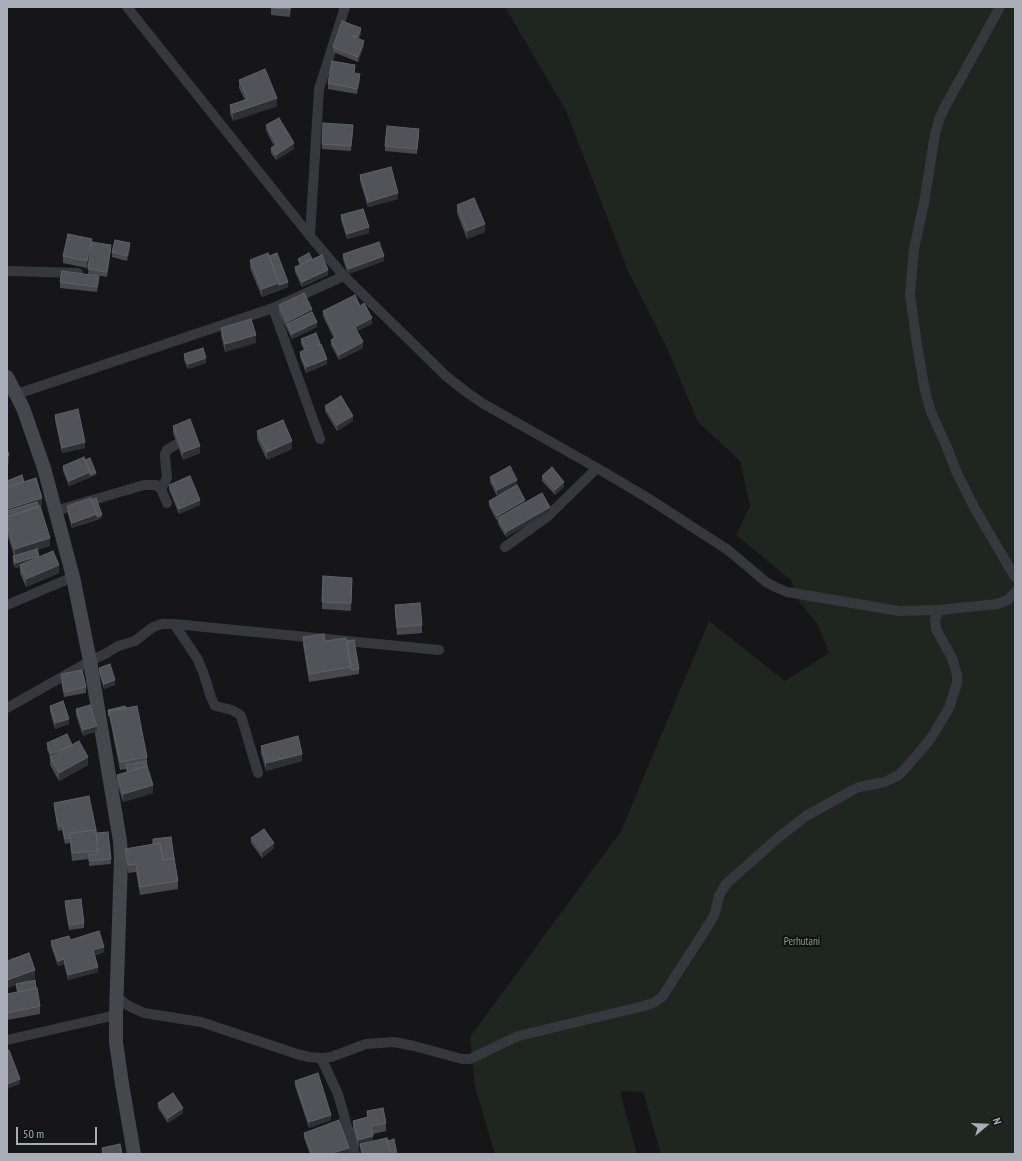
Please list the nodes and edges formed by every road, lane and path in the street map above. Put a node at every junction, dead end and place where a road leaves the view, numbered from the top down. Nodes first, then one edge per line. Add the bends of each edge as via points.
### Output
1 (127, 7) edge
2 (345, 7) edge
3 (1000, 7) edge
4 (310, 236) junction
5 (7, 271) edge
6 (78, 273) edge
7 (344, 276) junction
8 (273, 308) junction
9 (7, 377) edge
10 (16, 394) junction
11 (320, 439) dead end
12 (175, 445) dead end
13 (597, 468) junction
14 (160, 488) junction
15 (167, 503) dead end
16 (55, 511) junction
17 (505, 547) dead end
18 (1015, 577) edge
19 (73, 578) junction
20 (1015, 592) edge
21 (7, 604) edge
22 (939, 610) junction
23 (174, 624) junction
24 (439, 650) dead end
25 (90, 661) junction
26 (7, 708) edge
27 (258, 773) dead end
28 (116, 995) junction
29 (116, 1015) junction
30 (7, 1040) edge
31 (321, 1058) junction
32 (134, 1154) edge
33 (355, 1154) edge

1 - 4 street
2 - 4 street via 319,89
3 - 18 street via 940,117 914,249 910,294 925,391 931,412 975,509
4 - 7 street
5 - 6 street
7 - 8 street
7 - 13 street via 446,376 465,391
8 - 10 street
8 - 11 street
9 - 10 street
10 - 16 street via 28,420 44,468
12 - 14 street via 165,454 167,478
13 - 17 street via 546,517
13 - 22 street via 728,550 766,582 787,592 899,611
14 - 15 street
14 - 16 street via 144,485
16 - 19 street
19 - 21 street
19 - 25 street
20 - 22 street via 1008,600 997,604
22 - 31 street via 935,619 936,629 952,658 957,683 949,708 931,738 899,774 885,782 859,787 806,816 726,884 711,921 662,997 644,1006 518,1036 470,1059 394,1042 366,1044 331,1057
23 - 24 street
23 - 25 street via 156,626 135,641 118,646
23 - 27 street via 197,658 215,706 232,710 241,716
25 - 26 street
25 - 28 street via 120,840
28 - 29 street
28 - 31 street via 144,1013 206,1023 300,1055
29 - 30 street
29 - 32 street via 116,1042
31 - 33 street via 338,1094

